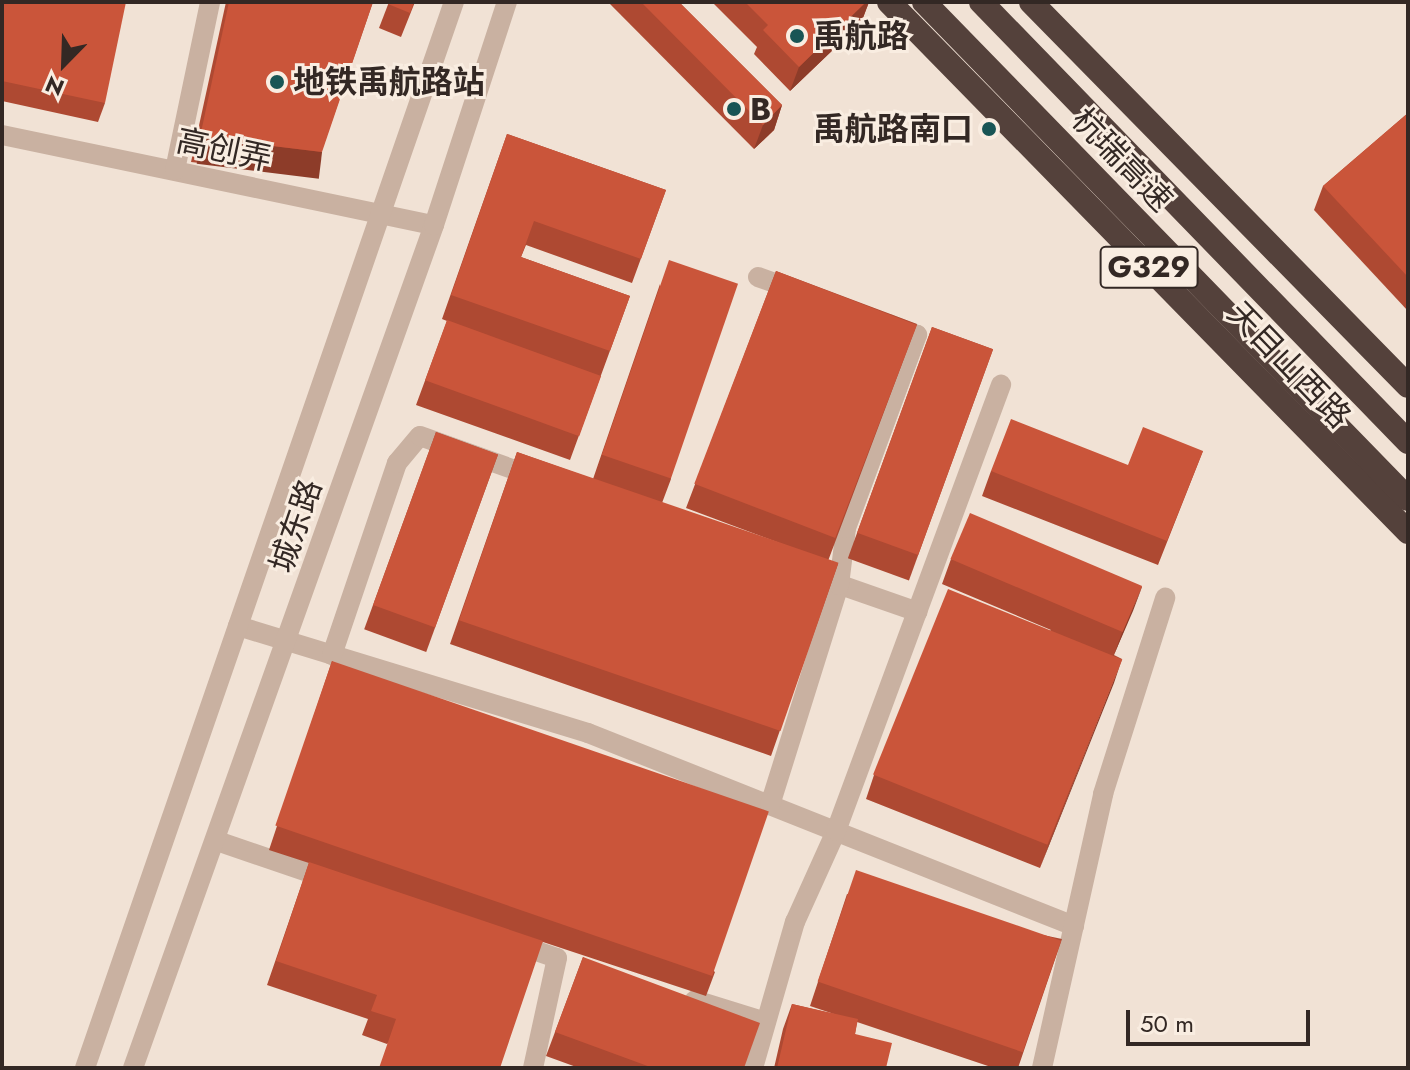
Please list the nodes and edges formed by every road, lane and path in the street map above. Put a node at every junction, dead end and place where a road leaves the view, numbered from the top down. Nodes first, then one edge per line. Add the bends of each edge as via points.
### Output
1 (210, 2) edge
2 (454, 2) edge
3 (507, 2) edge
4 (889, 2) edge
5 (924, 2) edge
6 (981, 2) edge
7 (1031, 2) edge
8 (2, 135) edge
9 (227, 155) edge
10 (175, 170) junction
11 (206, 172) junction
12 (382, 215) junction
13 (434, 225) junction
14 (758, 277) dead end
15 (816, 298) edge
16 (873, 319) edge
17 (1001, 385) dead end
18 (1408, 386) edge
19 (1408, 442) edge
20 (555, 484) edge
21 (1408, 499) edge
22 (1408, 532) edge
23 (795, 569) edge
24 (839, 585) junction
25 (1165, 598) dead end
26 (918, 612) junction
27 (238, 626) junction
28 (287, 641) junction
29 (332, 655) junction
30 (770, 805) junction
31 (836, 831) junction
32 (217, 841) junction
33 (350, 886) edge
34 (1074, 926) junction
35 (498, 937) edge
36 (677, 995) edge
37 (766, 1022) junction
38 (85, 1068) edge
39 (133, 1068) edge
40 (533, 1068) edge
41 (753, 1068) edge
42 (1042, 1068) edge

1 - 10 street
2 - 12 street, 城东路
3 - 13 street, 城东路
4 - 22 highway, 天目山西路 / G329
5 - 21 highway, 杭瑞高速
6 - 19 highway, 杭瑞高速
7 - 18 highway, G329
8 - 10 street, 高创弄
9 - 11 street
10 - 11 street, 高创弄
11 - 12 street, 高创弄
12 - 13 street, 高创弄
12 - 27 street, 城东路
13 - 28 street, 城东路
14 - 15 street
16 - 24 street via 917,335 846,528
17 - 26 street
20 - 29 street via 420,436 397,463
23 - 24 street
24 - 26 street
24 - 30 street
25 - 34 street via 1103,794
26 - 31 street
27 - 28 street
27 - 38 street, 城东路
28 - 29 street
28 - 32 street, 城东路
29 - 30 street via 588,733
30 - 31 street
31 - 34 street
31 - 37 street via 795,922
32 - 33 street
32 - 39 street, 城东路
34 - 42 street
35 - 40 street via 565,960
36 - 37 street
37 - 41 street

